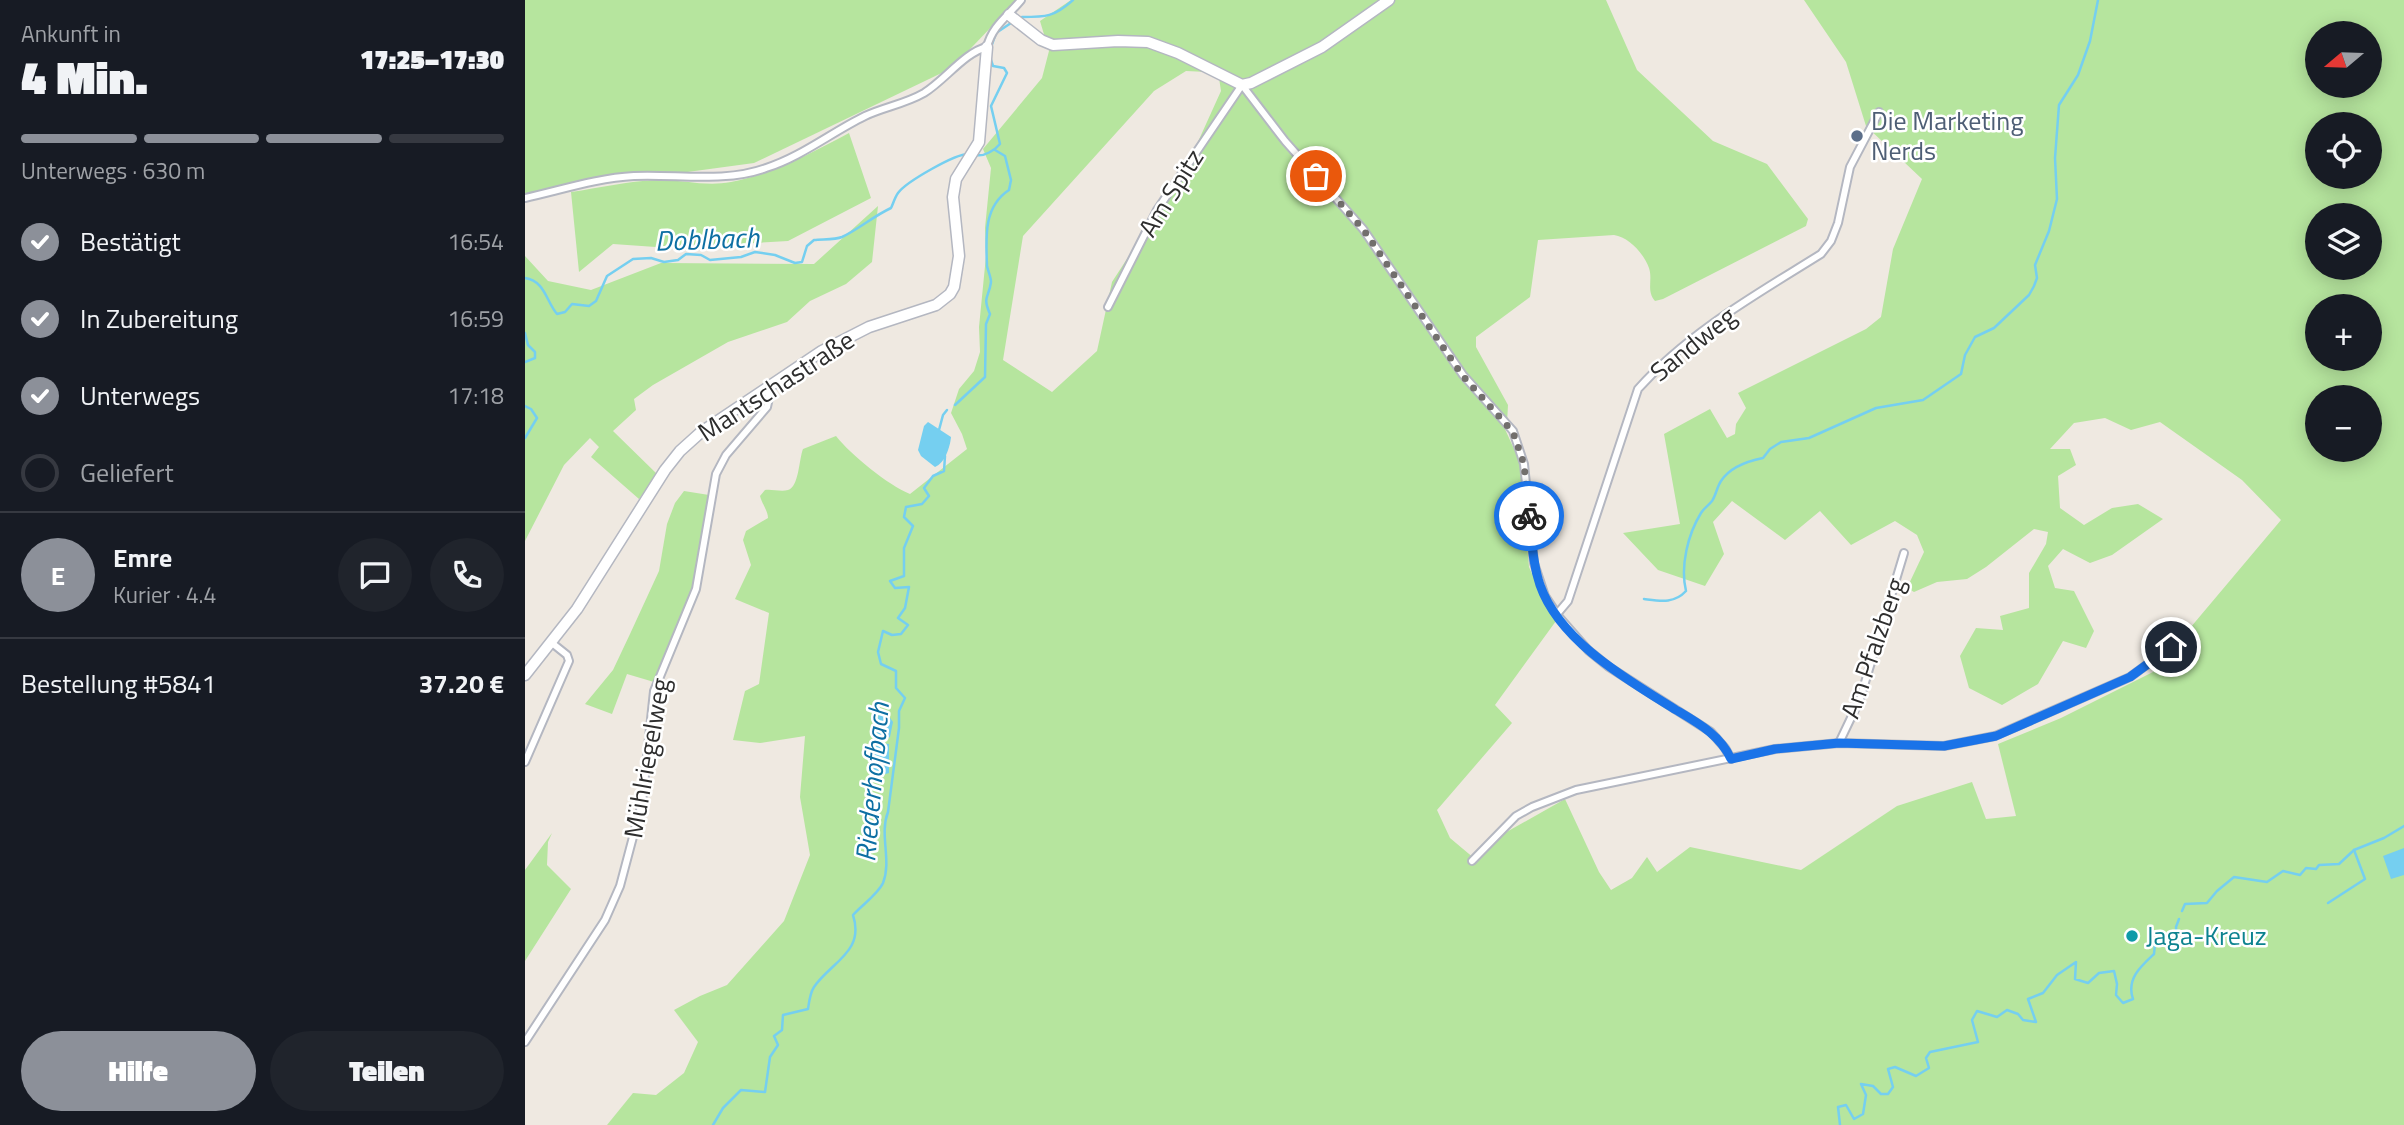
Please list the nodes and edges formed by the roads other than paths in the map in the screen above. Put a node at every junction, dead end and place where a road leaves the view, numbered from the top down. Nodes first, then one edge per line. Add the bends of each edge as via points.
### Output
1 (1021, 0) edge
2 (1389, 0) edge
3 (1009, 15) junction
4 (987, 47) junction
5 (1242, 85) junction
6 (1879, 112) dead end
7 (525, 198) edge
8 (1108, 307) dead end
9 (768, 388) junction
10 (1904, 553) dead end
11 (1557, 614) junction
12 (552, 643) junction
13 (2171, 647) dead end
14 (525, 675) edge
15 (1839, 743) junction
16 (1731, 759) junction
17 (525, 762) edge
18 (1472, 861) dead end
19 (525, 1040) edge

1 - 3 street, Mantschastraße
2 - 5 street via 1322,47
3 - 4 street, Mantschastraße via 996,25
3 - 5 street via 1053,45 1148,42
4 - 7 street via 975,50 912,99 866,116 766,169 722,176 632,176
4 - 9 street, Mantschastraße via 981,129 973,154 956,179 953,197 959,256 950,294 936,305 839,342
5 - 8 street, Am Spitz via 1157,210
5 - 11 street via 1363,229 1462,375 1513,432 1524,464 1534,563 1545,596
6 - 11 street, Sandweg via 1850,167 1838,223 1821,254 1696,336 1639,389 1568,601
9 - 12 street, Mantschastraße via 680,451
9 - 19 street, Mühlriegelweg via 763,413 726,455 716,474 696,589 654,691 642,803 620,886 605,920
10 - 15 street, Am Pfalzberg via 1860,699
11 - 16 street via 1609,667 1711,732
12 - 14 street, Mantschastraße
12 - 17 street via 569,662
13 - 15 street, Am Pfalzberg via 2130,677 1996,736 1944,746
15 - 16 street, Am Pfalzberg
16 - 18 street, Am Pfalzberg via 1611,782 1543,802 1508,822

